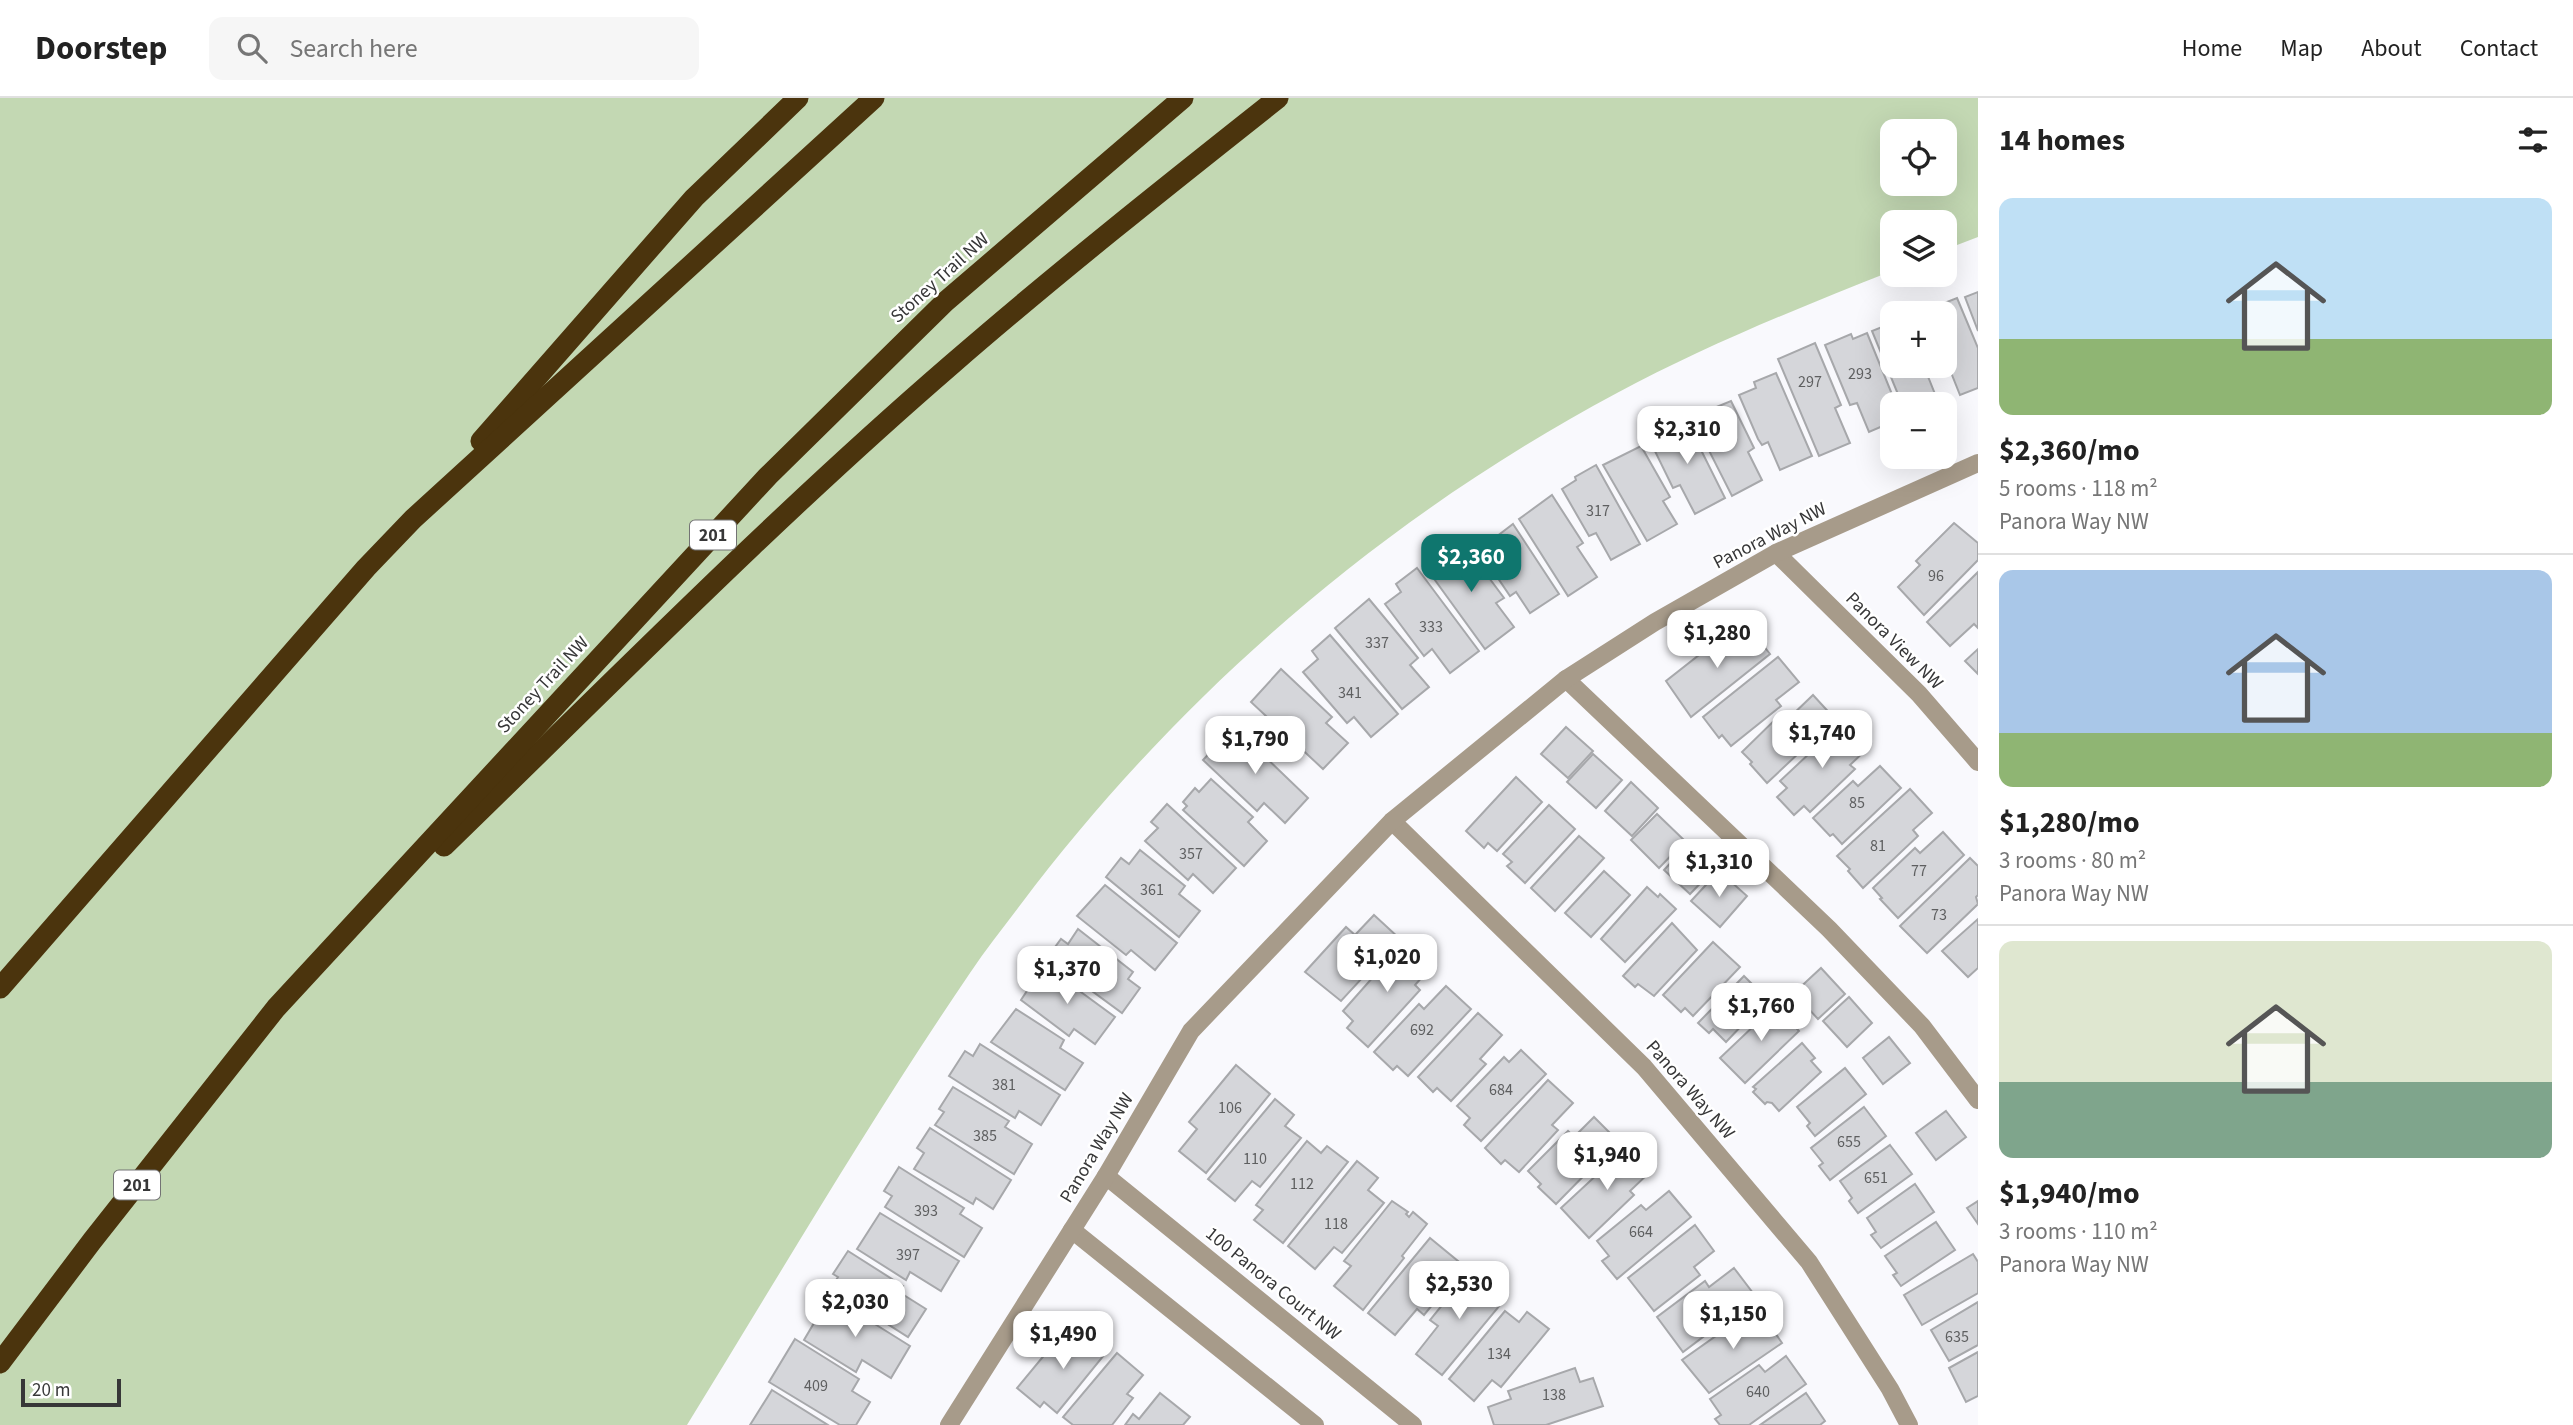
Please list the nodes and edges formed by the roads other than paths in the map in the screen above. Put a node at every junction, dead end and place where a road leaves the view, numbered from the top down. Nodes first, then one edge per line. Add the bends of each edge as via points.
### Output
1 (798, 98) edge
2 (874, 98) edge
3 (1183, 98) edge
4 (1278, 98) edge
5 (1978, 463) edge
6 (413, 519) junction
7 (1776, 553) junction
8 (1566, 679) junction
9 (1978, 762) edge
10 (1392, 821) junction
11 (0, 988) edge
12 (276, 1007) junction
13 (1978, 1100) edge
14 (1106, 1176) junction
15 (1072, 1230) junction
16 (0, 1363) edge
17 (949, 1425) edge
18 (1315, 1425) edge
19 (1413, 1425) edge
20 (1909, 1425) edge

1 - 6 highway via 694,198
2 - 6 highway
3 - 12 highway, Stoney Trail NW / 201 via 945,302 768,476
4 - 12 highway via 961,356 822,481
5 - 7 street, Panora Way NW
6 - 11 highway
7 - 8 street, Panora Way NW
7 - 9 street, Panora View NW via 1919,694
8 - 10 street, Panora Way NW
8 - 13 street via 1829,929 1922,1026
10 - 14 street, Panora Way NW via 1191,1031
10 - 20 street, Panora Way NW via 1644,1067 1810,1262
12 - 16 highway, Stoney Trail NW / 201
14 - 15 street, Panora Way NW
14 - 19 street, 100 Panora Court NW
15 - 17 street, Panora Way NW
15 - 18 street

